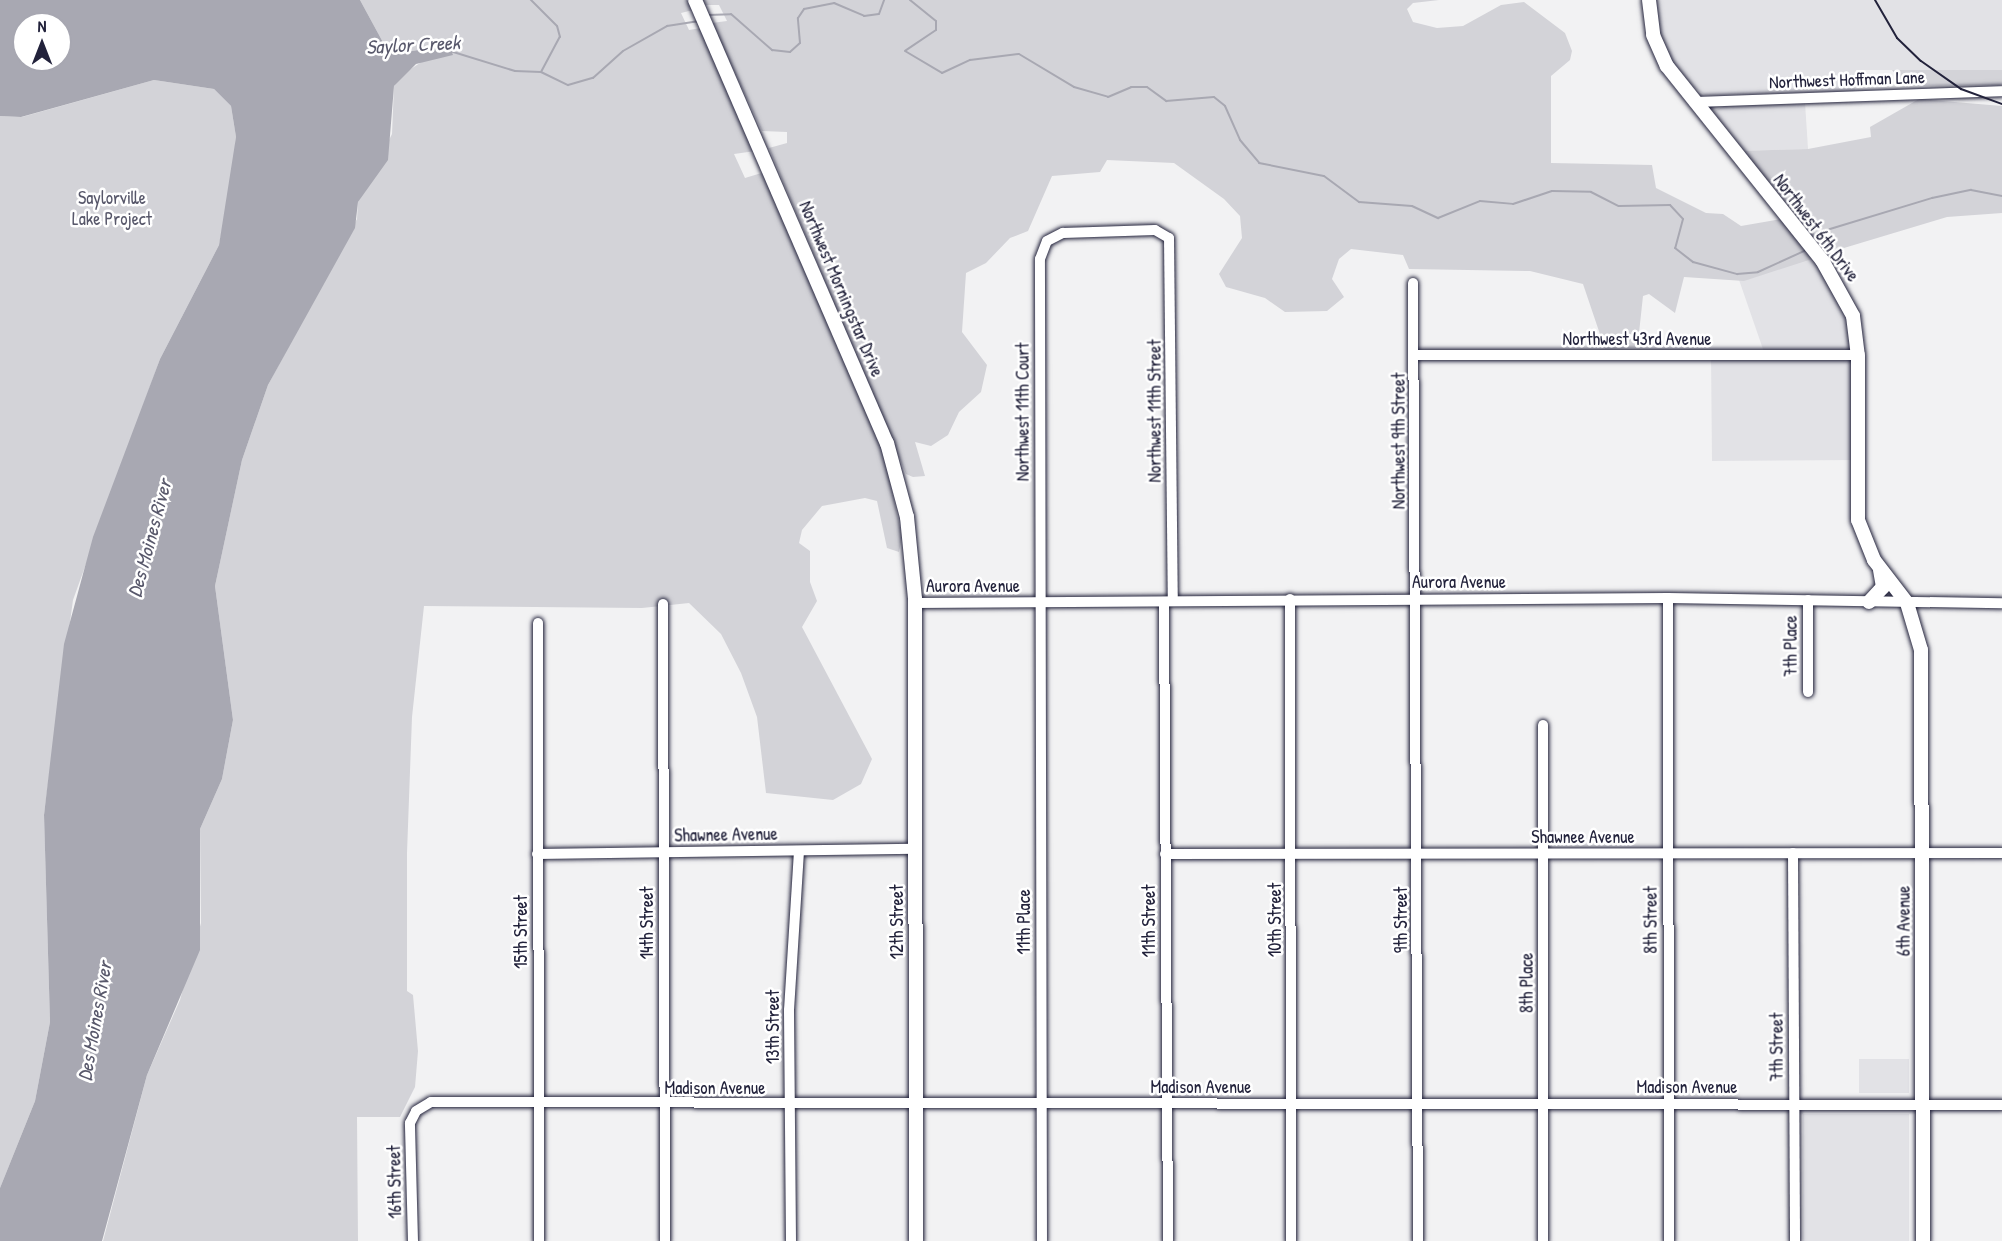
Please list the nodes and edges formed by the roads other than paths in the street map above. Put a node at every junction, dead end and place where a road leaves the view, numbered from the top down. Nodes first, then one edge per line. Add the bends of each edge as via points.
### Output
1 (695, 0) edge
2 (1649, 0) edge
3 (2002, 91) edge
4 (1694, 102) junction
5 (1063, 233) joint
6 (1413, 283) dead end
7 (1415, 355) junction
8 (1858, 355) junction
9 (1879, 565) junction
10 (1416, 598) junction
11 (1668, 598) junction
12 (1290, 599) junction
13 (1808, 600) junction
14 (1168, 602) junction
15 (1869, 602) junction
16 (915, 603) junction
17 (1041, 603) junction
18 (1907, 603) junction
19 (2002, 603) edge
20 (663, 604) dead end
21 (538, 623) dead end
22 (1808, 692) dead end
23 (1543, 725) dead end
24 (915, 849) junction
25 (799, 851) junction
26 (664, 852) junction
27 (1667, 853) junction
28 (1793, 853) junction
29 (1922, 853) junction
30 (2002, 853) edge
31 (537, 854) junction
32 (1165, 854) junction
33 (1291, 854) junction
34 (1417, 854) junction
35 (1542, 854) junction
36 (1167, 1103) junction
37 (1291, 1103) junction
38 (538, 1104) junction
39 (790, 1104) junction
40 (915, 1104) junction
41 (1040, 1104) junction
42 (1418, 1104) junction
43 (1544, 1104) junction
44 (1669, 1104) junction
45 (1794, 1104) junction
46 (664, 1105) junction
47 (1923, 1105) junction
48 (2002, 1105) edge
49 (410, 1123) joint
50 (412, 1241) edge
51 (539, 1241) edge
52 (665, 1241) edge
53 (791, 1241) edge
54 (916, 1241) edge
55 (1042, 1241) edge
56 (1168, 1241) edge
57 (1291, 1241) edge
58 (1418, 1241) edge
59 (1543, 1241) edge
60 (1669, 1241) edge
61 (1795, 1241) edge
62 (1923, 1241) edge

1 - 16 main road, Northwest Morningstar Drive via 887,443 907,517
2 - 4 main road, Northwest 6th Drive via 1657,47
3 - 4 street, Northwest Hoffman Lane
4 - 8 main road, Northwest 6th Drive via 1836,280 1853,316
5 - 14 street, Northwest 11th Street via 1155,230 1166,233 1171,244
5 - 17 street, Northwest 11th Court via 1047,241 1040,259
6 - 7 street, Northwest 9th Street
7 - 8 street, Northwest 43rd Avenue
7 - 10 street, Northwest 9th Street
8 - 9 main road, Northwest 6th Drive via 1856,510 1863,539
9 - 15 main road via 1883,587
9 - 18 main road, Northwest 6th Drive
10 - 11 street, Aurora Avenue
10 - 12 street, Aurora Avenue
10 - 34 street, 9th Street
11 - 13 street, Aurora Avenue
11 - 27 street, 8th Street
12 - 14 street, Aurora Avenue
12 - 33 street, 10th Street
13 - 15 street, Aurora Avenue
13 - 22 street, 7th Place
14 - 17 street, Aurora Avenue
14 - 32 street, 11th Street
15 - 18 street, Aurora Avenue
16 - 17 street, Aurora Avenue
16 - 24 main road, 12th Street
17 - 41 street, 11th Place
18 - 19 street, Aurora Avenue
18 - 29 main road, 6th Avenue via 1921,650
20 - 26 street, 14th Street
21 - 31 street, 15th Street
23 - 35 street, 8th Place
24 - 25 street, Shawnee Avenue
24 - 40 main road, 12th Street
25 - 26 street, Shawnee Avenue
25 - 39 street, 13th Street via 798,926 790,975
26 - 31 street, Shawnee Avenue
26 - 46 street, 14th Street
27 - 28 street, Shawnee Avenue
27 - 35 street, Shawnee Avenue
27 - 44 street, 8th Street
28 - 29 street, Shawnee Avenue
28 - 45 street, 7th Street
29 - 30 street, Shawnee Avenue
29 - 47 main road, 6th Avenue
31 - 38 street, 15th Street
32 - 33 street, Shawnee Avenue
32 - 36 street, 11th Street
33 - 34 street, Shawnee Avenue
33 - 37 street, 10th Street
34 - 35 street, Shawnee Avenue
34 - 42 street, 9th Street
35 - 43 street, 8th Place
36 - 37 street, Madison Avenue
36 - 41 street, Madison Avenue
36 - 56 street, 11th Street
37 - 42 street, Madison Avenue
37 - 57 street, 10th Street
38 - 46 street, Madison Avenue
38 - 49 street, Madison Avenue via 431,1102 416,1111
38 - 51 street, 15th Street
39 - 40 street, Madison Avenue
39 - 46 street, Madison Avenue
39 - 53 street, 13th Street
40 - 41 street, Madison Avenue
40 - 54 main road, 12th Street
41 - 55 street, 11th Place
42 - 43 street, Madison Avenue
42 - 58 street, 9th Street
43 - 44 street, Madison Avenue
43 - 59 street, 8th Place
44 - 45 street, Madison Avenue
44 - 60 street, 8th Street
45 - 47 street, Madison Avenue
45 - 61 street, 7th Street
46 - 52 street, 14th Street
47 - 48 street, Madison Avenue
47 - 62 main road, 6th Avenue
49 - 50 street, 16th Street

